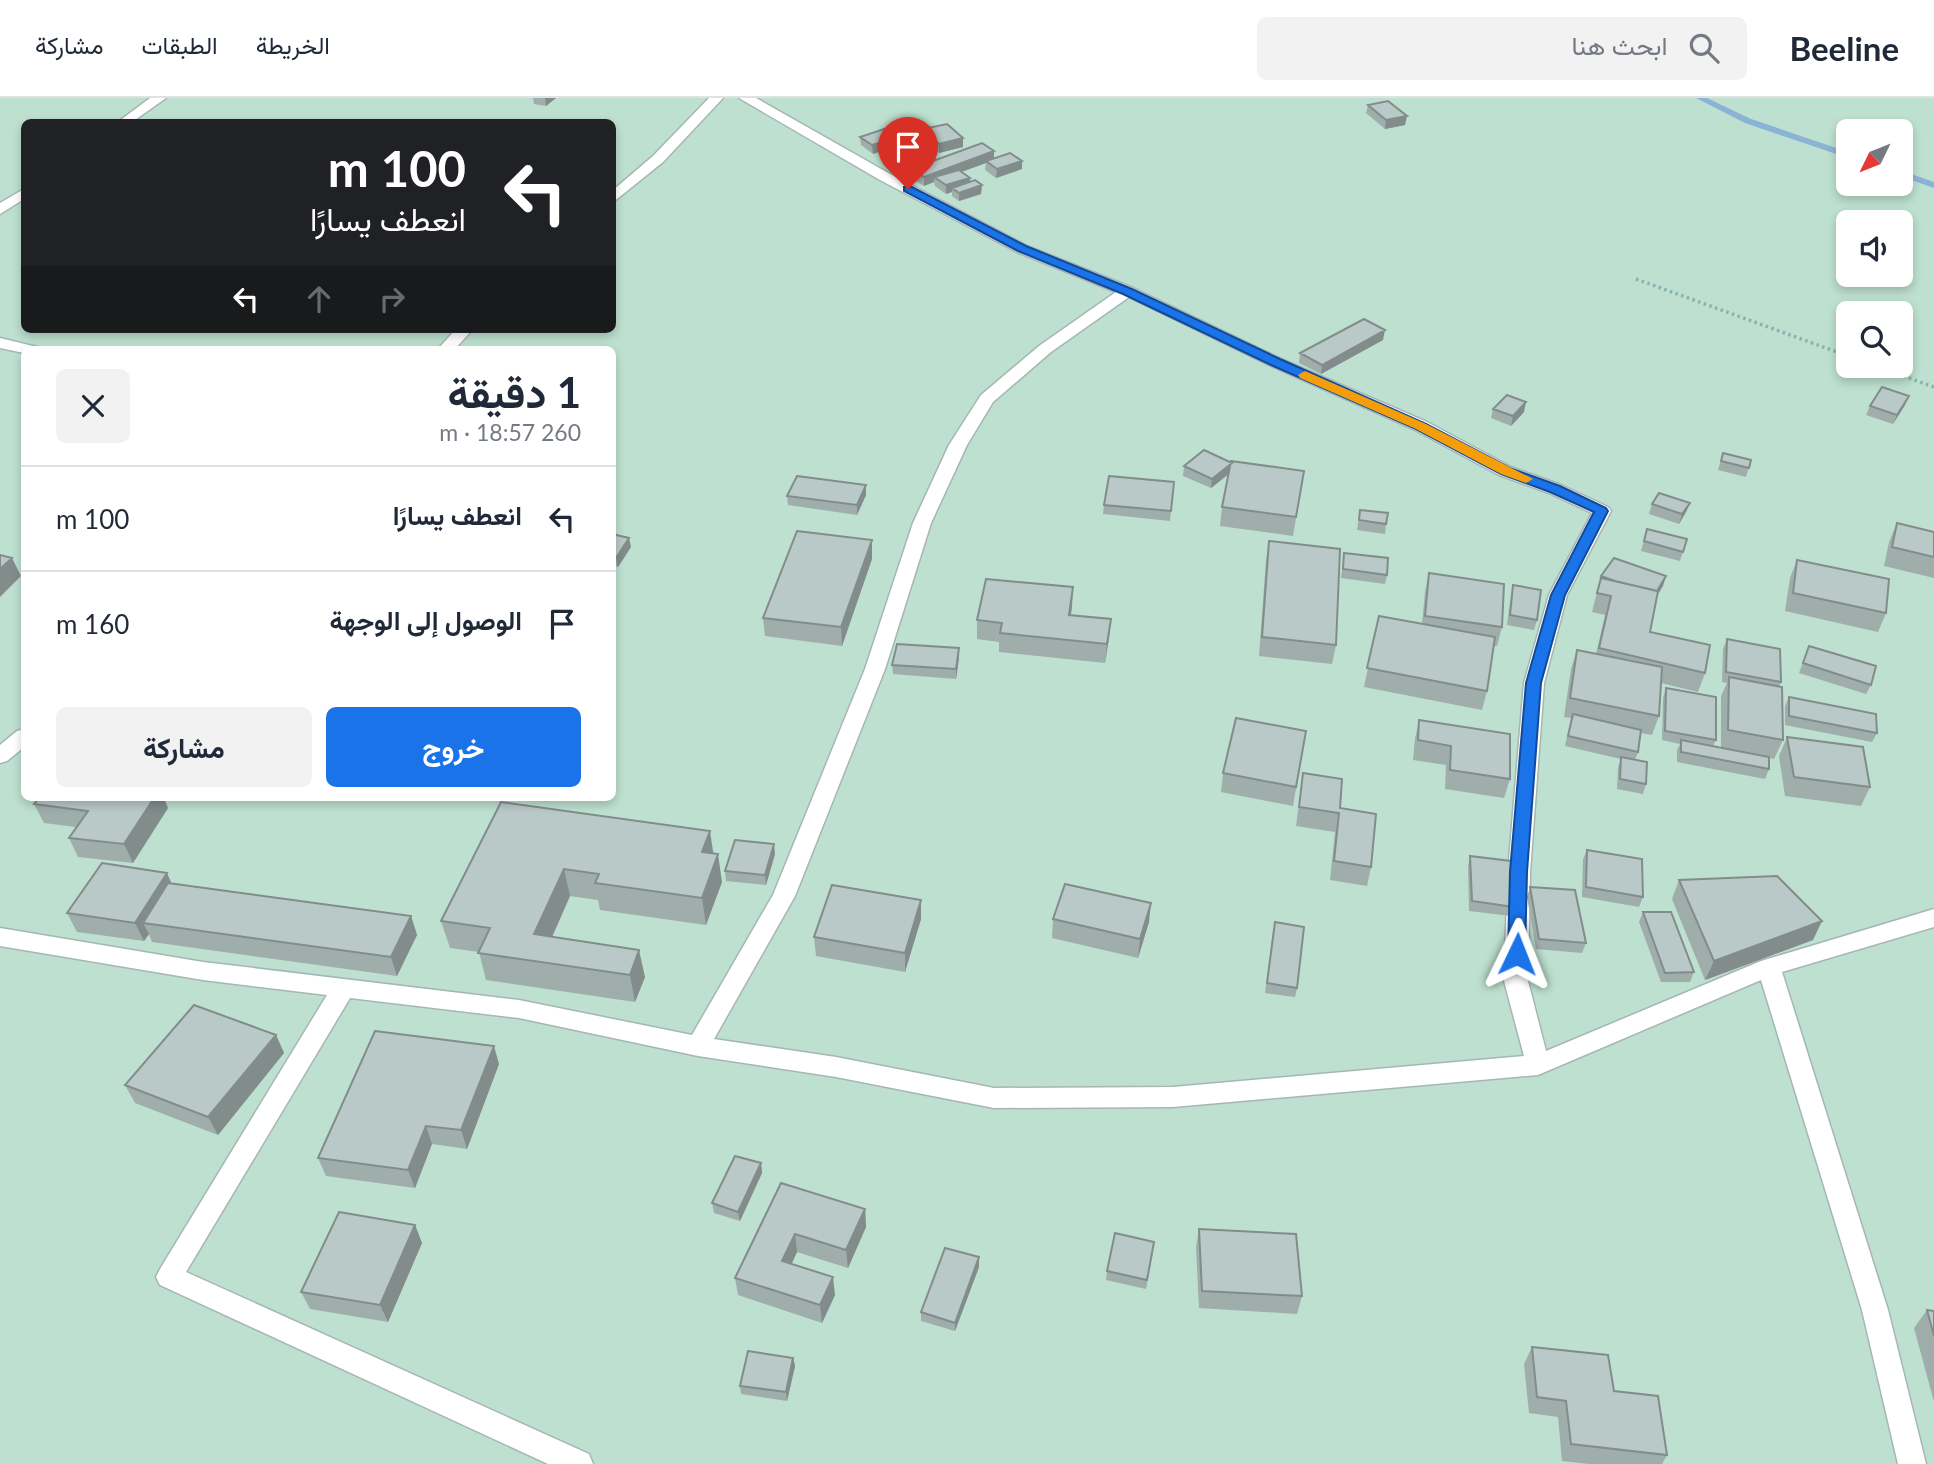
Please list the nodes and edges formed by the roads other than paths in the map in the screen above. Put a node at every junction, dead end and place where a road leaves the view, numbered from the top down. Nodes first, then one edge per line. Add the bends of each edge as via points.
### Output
1 (159, 98) edge
2 (716, 98) edge
3 (746, 98) edge
4 (128, 119) edge
5 (21, 195) edge
6 (616, 196) edge
7 (0, 210) edge
8 (1128, 291) junction
9 (461, 333) edge
10 (0, 343) edge
11 (449, 346) edge
12 (21, 348) edge
13 (21, 738) edge
14 (0, 756) edge
15 (1934, 918) edge
16 (0, 937) edge
17 (1769, 967) junction
18 (344, 988) junction
19 (698, 1046) junction
20 (1538, 1065) junction
21 (579, 1464) edge
22 (1912, 1464) edge

1 - 4 street
2 - 6 street
3 - 8 street via 1022,249
5 - 7 street
8 - 19 street via 1045,349 987,399 958,445 922,523 874,670 784,895
8 - 20 street via 1421,426 1506,471 1602,511 1558,595 1534,683 1519,872 1516,981
9 - 11 street
10 - 12 street
13 - 14 street
15 - 17 street
16 - 18 street via 203,971
17 - 20 street
17 - 22 street via 1875,1310
18 - 19 street via 519,1009
18 - 21 street via 169,1277
19 - 20 street via 994,1098 1173,1097

